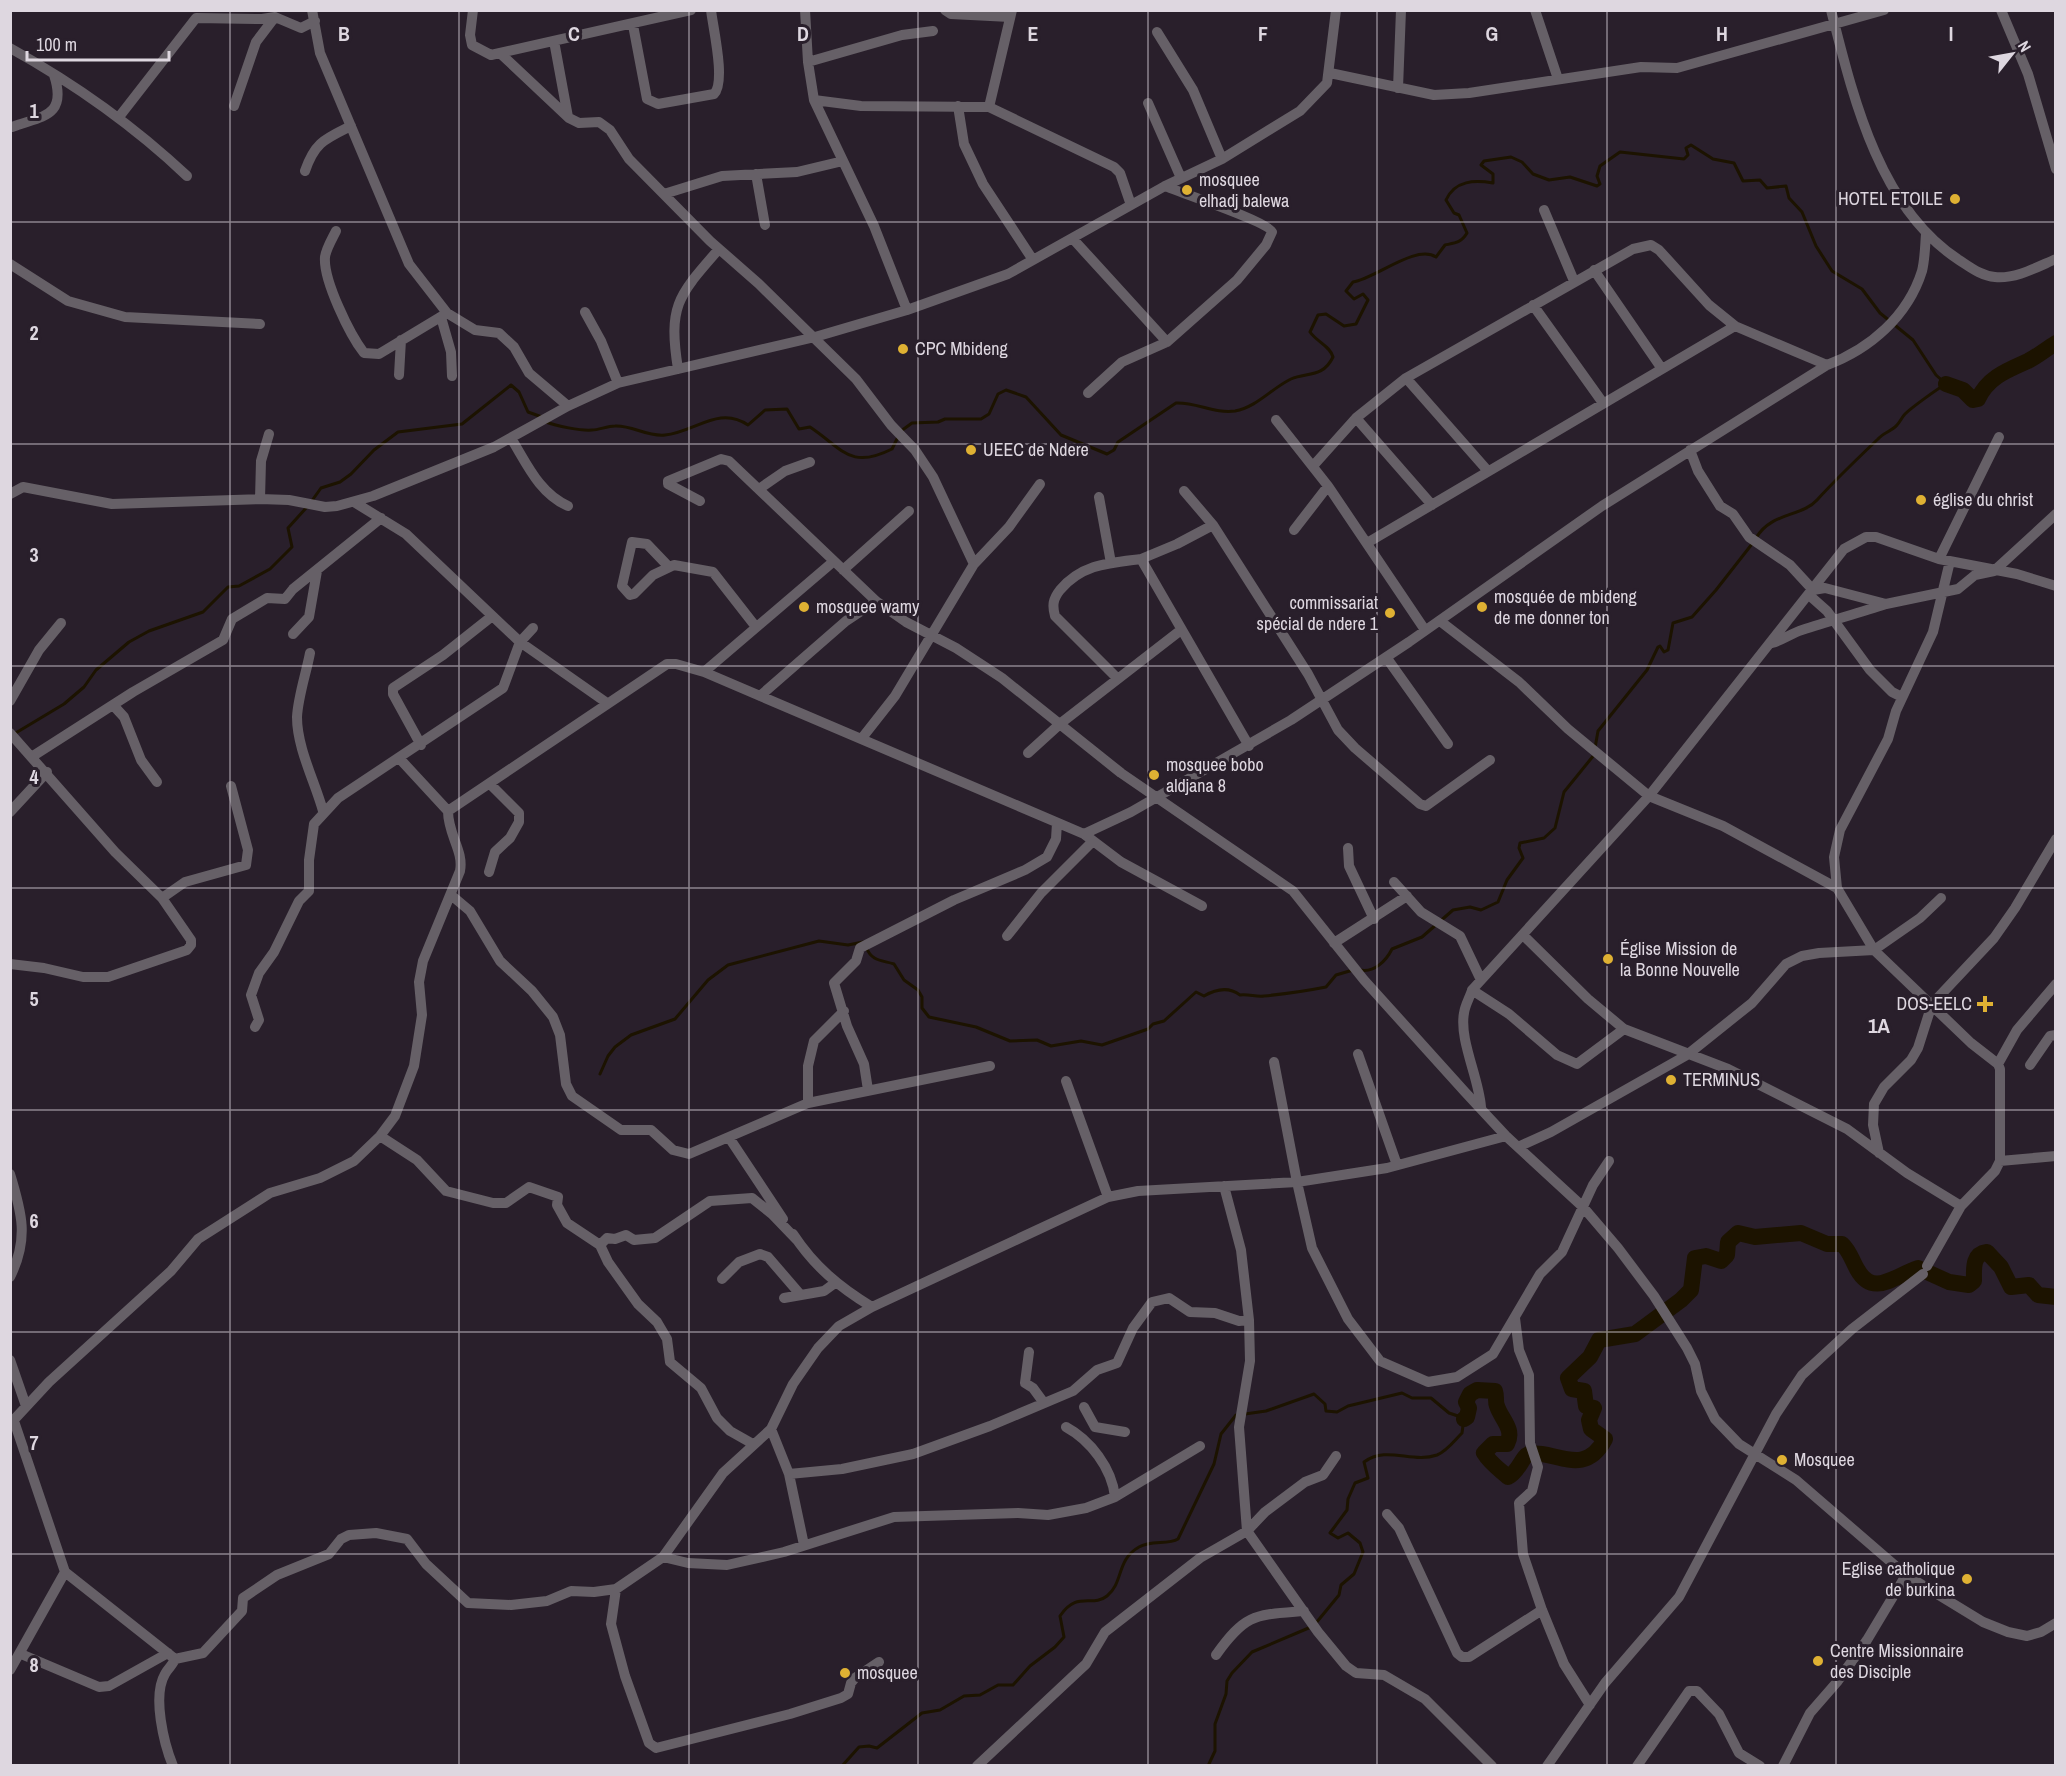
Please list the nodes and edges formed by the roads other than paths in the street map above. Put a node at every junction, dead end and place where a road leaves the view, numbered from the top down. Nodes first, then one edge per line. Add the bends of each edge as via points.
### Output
1 (473, 10) edge
2 (691, 10) edge
3 (711, 10) edge
4 (805, 10) edge
5 (945, 10) edge
6 (1336, 10) edge
7 (1401, 10) edge
8 (1535, 10) edge
9 (1831, 10) edge
10 (1884, 10) edge
11 (2001, 10) edge
12 (1011, 14) edge
13 (314, 16) edge
14 (275, 17) junction
15 (1834, 23) junction
16 (633, 25) junction
17 (933, 31) dead end
18 (1157, 32) dead end
19 (554, 41) junction
20 (10, 48) edge
21 (500, 53) junction
22 (808, 62) junction
23 (1330, 73) junction
24 (54, 75) junction
25 (1558, 79) junction
26 (1398, 88) junction
27 (814, 100) junction
28 (1148, 103) dead end
29 (234, 106) dead end
30 (957, 106) junction
31 (989, 106) junction
32 (119, 117) junction
33 (568, 118) junction
34 (351, 126) junction
35 (12, 127) edge
36 (1222, 159) junction
37 (843, 161) junction
38 (2055, 169) edge
39 (305, 171) dead end
40 (756, 174) junction
41 (188, 176) dead end
42 (1181, 178) junction
43 (1165, 186) junction
44 (664, 194) junction
45 (1131, 205) junction
46 (1544, 210) dead end
47 (765, 225) dead end
48 (336, 231) dead end
49 (1926, 234) junction
50 (1073, 239) junction
51 (719, 249) junction
52 (2055, 259) edge
53 (1033, 260) junction
54 (10, 264) edge
55 (1594, 270) junction
56 (1574, 281) junction
57 (1533, 305) junction
58 (907, 310) junction
59 (585, 312) dead end
60 (444, 315) junction
61 (260, 324) dead end
62 (1735, 326) junction
63 (815, 337) junction
64 (401, 340) junction
65 (1167, 342) junction
66 (1827, 365) junction
67 (678, 369) junction
68 (1662, 369) junction
69 (399, 375) dead end
70 (453, 376) dead end
71 (1406, 378) junction
72 (618, 383) junction
73 (1088, 393) dead end
74 (1603, 403) junction
75 (568, 406) junction
76 (1356, 418) junction
77 (1276, 420) dead end
78 (269, 434) dead end
79 (1999, 437) dead end
80 (511, 438) junction
81 (1690, 450) junction
82 (810, 462) dead end
83 (1313, 466) junction
84 (1487, 470) junction
85 (1040, 484) dead end
86 (1328, 486) junction
87 (759, 489) junction
88 (1184, 491) dead end
89 (10, 494) edge
90 (1099, 497) dead end
91 (260, 499) junction
92 (700, 501) dead end
93 (354, 502) junction
94 (1432, 505) junction
95 (568, 506) dead end
96 (909, 511) dead end
97 (2055, 514) edge
98 (381, 518) junction
99 (1213, 525) junction
100 (1294, 530) dead end
101 (1366, 543) junction
102 (1141, 559) junction
103 (1944, 560) junction
104 (834, 561) junction
105 (1111, 563) junction
106 (974, 564) junction
107 (669, 567) junction
108 (843, 570) junction
109 (317, 571) junction
110 (1994, 571) junction
111 (2055, 586) edge
112 (1811, 593) junction
113 (1940, 595) junction
114 (876, 601) junction
115 (1886, 604) junction
116 (491, 617) junction
117 (1440, 621) junction
118 (1835, 621) junction
119 (61, 623) dead end
120 (756, 627) junction
121 (533, 628) dead end
122 (1181, 630) junction
123 (1425, 630) junction
124 (293, 634) dead end
125 (929, 636) junction
126 (519, 642) junction
127 (1771, 643) junction
128 (310, 653) dead end
129 (1386, 657) junction
130 (704, 672) junction
131 (1117, 678) junction
132 (760, 696) junction
133 (1902, 697) junction
134 (1323, 699) junction
135 (10, 702) edge
136 (607, 703) junction
137 (113, 705) junction
138 (1061, 723) junction
139 (10, 733) edge
140 (862, 738) junction
141 (1448, 744) dead end
142 (421, 745) junction
143 (1249, 746) junction
144 (1028, 753) dead end
145 (33, 756) junction
146 (399, 758) junction
147 (1490, 760) dead end
148 (47, 772) junction
149 (157, 782) dead end
150 (490, 784) junction
151 (231, 786) dead end
152 (1649, 796) junction
153 (1156, 798) junction
154 (323, 811) junction
155 (448, 811) junction
156 (10, 812) edge
157 (1057, 823) junction
158 (1088, 837) junction
159 (2055, 839) edge
160 (1348, 848) dead end
161 (489, 872) dead end
162 (1394, 882) dead end
163 (1837, 888) junction
164 (451, 895) junction
165 (1407, 896) junction
166 (162, 898) junction
167 (1941, 898) dead end
168 (1202, 906) dead end
169 (1374, 919) junction
170 (1007, 936) dead end
171 (1524, 936) junction
172 (1334, 943) junction
173 (1875, 950) junction
174 (10, 955) edge
175 (15, 965) edge
176 (1481, 980) junction
177 (2055, 984) edge
178 (1472, 990) junction
179 (1932, 1004) junction
180 (844, 1011) junction
181 (255, 1027) dead end
182 (1624, 1029) junction
183 (2055, 1035) edge
184 (1359, 1054) dead end
185 (1687, 1055) junction
186 (1274, 1062) dead end
187 (1998, 1064) junction
188 (2030, 1065) dead end
189 (990, 1066) dead end
190 (1066, 1081) dead end
191 (868, 1090) junction
192 (808, 1103) junction
193 (1481, 1107) junction
194 (380, 1136) junction
195 (1506, 1136) junction
196 (730, 1139) junction
197 (1518, 1147) junction
198 (1880, 1153) junction
199 (2055, 1156) edge
200 (1609, 1161) dead end
201 (2000, 1161) junction
202 (1397, 1166) junction
203 (10, 1174) edge
204 (1297, 1182) junction
205 (1224, 1186) junction
206 (1108, 1197) junction
207 (1961, 1206) junction
208 (1582, 1207) junction
209 (797, 1240) junction
210 (600, 1245) junction
211 (10, 1277) edge
212 (722, 1280) dead end
213 (836, 1282) junction
214 (799, 1293) junction
215 (784, 1298) dead end
216 (872, 1307) junction
217 (1515, 1318) junction
218 (1249, 1320) junction
219 (1029, 1352) dead end
220 (10, 1360) edge
221 (1073, 1391) junction
222 (1044, 1402) junction
223 (26, 1406) junction
224 (1084, 1407) junction
225 (12, 1422) edge
226 (1066, 1427) dead end
227 (771, 1429) junction
228 (1125, 1432) dead end
229 (1085, 1439) junction
230 (753, 1444) junction
231 (1200, 1446) dead end
232 (1755, 1453) junction
233 (1336, 1456) dead end
234 (789, 1474) junction
235 (1115, 1497) junction
236 (1387, 1514) dead end
237 (1247, 1531) junction
238 (804, 1545) junction
239 (663, 1557) junction
240 (65, 1572) junction
241 (1906, 1575) junction
242 (616, 1589) junction
243 (1542, 1610) junction
244 (1305, 1613) junction
245 (2055, 1623) edge
246 (21, 1654) junction
247 (1216, 1655) dead end
248 (172, 1656) junction
249 (879, 1662) dead end
250 (10, 1670) edge
251 (1590, 1704) junction
252 (175, 1765) edge
253 (977, 1766) edge
254 (1491, 1766) edge
255 (1547, 1766) edge
256 (1637, 1766) edge
257 (1760, 1766) edge
258 (1783, 1766) edge

1 - 21 street via 472,45 491,55
2 - 16 street
3 - 16 street via 719,75 714,94 658,104 647,99
4 - 22 street
5 - 12 street via 951,14
6 - 23 street
7 - 26 street
8 - 25 street
9 - 15 street
10 - 15 street
11 - 38 street via 2028,74
12 - 31 street
13 - 14 street via 301,28
13 - 34 street via 320,53
14 - 29 street via 256,42
14 - 32 street via 196,18
15 - 25 street via 1769,45 1677,68 1641,67
15 - 49 street via 1868,138 1894,188
16 - 19 street
17 - 22 street via 902,35
18 - 36 street via 1193,90
19 - 21 street
19 - 33 street
20 - 24 street
21 - 33 street
22 - 27 street
23 - 26 street
23 - 36 street via 1327,83 1300,111
24 - 32 street
24 - 35 street via 57,98 51,111 41,119
25 - 26 street via 1434,95
27 - 30 street via 861,106
27 - 37 street
28 - 42 street
30 - 31 street
30 - 53 street via 964,144 982,184
31 - 45 street via 1114,167 1120,173
32 - 41 street
33 - 44 street via 579,123 599,122 610,130 629,159
34 - 39 street via 320,142
34 - 60 street via 410,264
36 - 42 street
37 - 40 street via 797,172
37 - 58 street
40 - 44 street via 722,176
40 - 47 street
42 - 43 street
43 - 45 street
43 - 65 street via 1249,217 1267,225 1272,232 1237,280
44 - 51 street
45 - 50 street
46 - 56 street
48 - 64 street via 325,256 326,271 346,328 364,353 370,355 379,354
49 - 52 street via 1982,274 1997,278 2019,274
49 - 66 street via 1922,270 1893,322 1852,355
50 - 53 street
50 - 65 street
51 - 63 street
51 - 67 street via 691,282 675,309
53 - 58 street via 1008,274
54 - 61 street via 68,301 125,317
55 - 56 street
55 - 62 street via 1633,249 1651,245
55 - 68 street
56 - 57 street
57 - 71 street
57 - 74 street
58 - 63 street
59 - 72 street
60 - 64 street
60 - 70 street
60 - 75 street via 475,330 500,333 514,347 529,373
62 - 66 street
62 - 68 street
63 - 67 street
63 - 106 street via 856,379 933,477
64 - 69 street
65 - 73 street via 1122,362
66 - 81 street
67 - 72 street
68 - 74 street
71 - 76 street
71 - 84 street
72 - 75 street
74 - 84 street
75 - 80 street
76 - 83 street
76 - 94 street
77 - 83 street
78 - 91 street via 261,461
79 - 103 street
80 - 93 street
80 - 95 street via 544,491
81 - 112 street via 1720,506 1733,514 1749,537 1790,565
81 - 117 street via 1575,524
82 - 87 street via 785,471
83 - 86 street
84 - 94 street
85 - 106 street via 1009,527
86 - 100 street
86 - 101 street
87 - 92 street via 736,466 721,459 668,481
87 - 104 street
88 - 99 street
89 - 91 street via 23,487 112,504
90 - 105 street
91 - 93 street via 325,507
93 - 98 street
94 - 101 street
96 - 108 street
97 - 110 street
98 - 109 street
98 - 116 street via 406,534
99 - 102 street
99 - 134 street
101 - 123 street
102 - 105 street
102 - 122 street
103 - 110 street
103 - 112 street via 1866,537 1844,549
103 - 113 street
104 - 108 street
104 - 120 street
105 - 131 street via 1087,567 1070,578 1052,606 1055,616
106 - 125 street
107 - 107 street via 647,544 632,542 622,586 630,595 634,594 653,575
107 - 120 street via 713,572
108 - 114 street
109 - 124 street via 309,617
109 - 137 street via 285,599 267,598 232,619 223,640
110 - 111 street
110 - 113 street via 1975,575 1958,589
112 - 115 street via 1825,588
112 - 118 street
112 - 127 street
113 - 115 street
113 - 133 street via 1933,632
114 - 125 street
114 - 132 street via 846,621
115 - 118 street
116 - 126 street
116 - 142 street via 393,688
117 - 123 street
117 - 152 street via 1519,682 1568,729
118 - 127 street
118 - 133 street via 1862,662
119 - 135 street via 39,650
120 - 130 street
121 - 126 street
122 - 131 street
122 - 143 street
123 - 129 street
125 - 138 street via 956,648 1002,678
125 - 140 street via 895,696
126 - 136 street
126 - 142 street via 503,688
127 - 152 street
128 - 154 street via 297,717 303,753
129 - 134 street
129 - 141 street
130 - 132 street
130 - 136 street via 667,664
131 - 138 street
132 - 140 street
133 - 163 street via 1888,739 1840,830 1834,857
134 - 143 street
134 - 147 street via 1338,730 1419,804 1426,806
136 - 150 street
137 - 145 street
137 - 149 street via 124,717 141,760
138 - 144 street
138 - 153 street
139 - 145 street
140 - 157 street
142 - 146 street
143 - 153 street
145 - 148 street
146 - 154 street
146 - 155 street
148 - 156 street
148 - 166 street via 115,852
150 - 155 street
150 - 161 street via 519,813 519,822 495,852
151 - 166 street via 248,850 246,865 185,882
152 - 163 street via 1723,826
152 - 171 street
153 - 158 street
153 - 172 street via 1293,891
154 - 181 street via 312,831 309,891 299,901 274,952 258,973 251,995 259,1020
155 - 164 street via 451,836 462,860
157 - 158 street
157 - 180 street via 1056,839 1047,857 860,948 856,961 834,983
158 - 168 street via 1121,862
158 - 170 street
159 - 179 street via 1994,938
160 - 169 street via 1349,866
162 - 165 street
163 - 173 street
164 - 194 street via 423,961 419,981 422,1015 414,1066 394,1116
164 - 196 street via 471,911 500,961 553,1017 560,1035 566,1084 572,1096 621,1130 651,1130 681,1154
165 - 169 street
165 - 176 street via 1421,912 1460,936
166 - 175 street via 191,940 187,950 108,978
167 - 173 street
169 - 172 street
171 - 176 street
171 - 182 street
172 - 193 street
173 - 179 street
173 - 185 street via 1819,953 1786,964 1752,1003
174 - 175 street
176 - 178 street
177 - 187 street via 2017,1030
178 - 182 street via 1509,1014 1557,1055 1577,1064
178 - 193 street via 1464,1014 1465,1037 1480,1088
179 - 187 street
179 - 198 street via 1918,1048 1874,1104 1873,1125
180 - 191 street via 864,1064
180 - 192 street via 814,1041 808,1066
182 - 185 street
183 - 188 street via 2050,1036
184 - 202 street
185 - 197 street
185 - 198 street via 1728,1069 1814,1112
186 - 204 street
187 - 201 street
189 - 191 street
190 - 206 street
191 - 192 street
192 - 196 street
193 - 195 street
194 - 210 street via 417,1160 446,1191 493,1203 506,1203 529,1187 558,1197 557,1205 567,1222
194 - 223 street via 354,1161 320,1178 270,1193 198,1239 171,1271
195 - 197 street
195 - 202 street
196 - 209 street
197 - 208 street
198 - 207 street
199 - 201 street
200 - 208 street
201 - 207 street
202 - 204 street
203 - 211 street via 22,1218 23,1239
204 - 205 street
204 - 217 street via 1312,1248 1324,1275 1348,1319 1380,1361 1428,1382 1456,1377 1493,1354
205 - 206 street via 1138,1191
205 - 218 street via 1241,1250
206 - 216 street
207 - 232 street via 1925,1270 1802,1375
208 - 217 street via 1562,1252 1540,1274
208 - 232 street via 1618,1248 1672,1324 1695,1364 1701,1390 1715,1419 1739,1444
209 - 210 street via 752,1198 730,1198 710,1201 655,1238 634,1240 626,1235 607,1238
209 - 213 street via 809,1258
210 - 230 street via 638,1304 662,1330 670,1362 701,1388 717,1418 730,1431
212 - 214 street via 739,1262 760,1254 768,1257
213 - 214 street via 824,1291 806,1296
213 - 216 street
214 - 215 street
216 - 227 street via 839,1326 818,1348 793,1384
217 - 243 street via 1519,1350 1529,1375 1530,1443 1538,1467 1532,1491 1518,1503 1523,1554
218 - 221 street via 1190,1312 1169,1298 1152,1302 1133,1328 1118,1363 1097,1370
218 - 237 street via 1250,1361 1239,1427
219 - 222 street via 1024,1383
220 - 223 street
221 - 222 street
221 - 224 street
222 - 234 street via 913,1454 842,1469
223 - 225 street
224 - 228 street via 1095,1427
224 - 229 street
225 - 240 street
226 - 229 street
227 - 230 street
227 - 234 street
229 - 235 street via 1100,1459
230 - 239 street via 723,1473
231 - 235 street
232 - 241 street via 1821,1500
232 - 251 street via 1679,1597
233 - 237 street via 1323,1475 1305,1482
234 - 238 street
235 - 238 street via 1086,1508 1048,1515 894,1516
236 - 243 street via 1399,1528 1462,1657 1469,1657
237 - 244 street
237 - 253 street via 1200,1558 1105,1632 1086,1664
238 - 239 street via 727,1565
239 - 242 street
240 - 246 street
240 - 248 street
241 - 245 street via 1983,1622 2008,1632 2027,1635
241 - 258 street via 1837,1682 1810,1713
242 - 248 street via 571,1591 547,1601 511,1605 468,1603 426,1564 407,1539 376,1533 349,1535 329,1554 277,1575 243,1598 242,1611 203,1653
242 - 249 street via 611,1624 649,1743 656,1748 841,1698 848,1694 855,1677
243 - 251 street via 1564,1664
244 - 247 street via 1254,1616 1240,1625
244 - 254 street via 1346,1666 1356,1673 1384,1675 1425,1699
246 - 248 street via 99,1688
246 - 250 street
248 - 252 street via 161,1690 163,1742
251 - 255 street
256 - 257 street via 1689,1690 1697,1691 1719,1714 1739,1753

